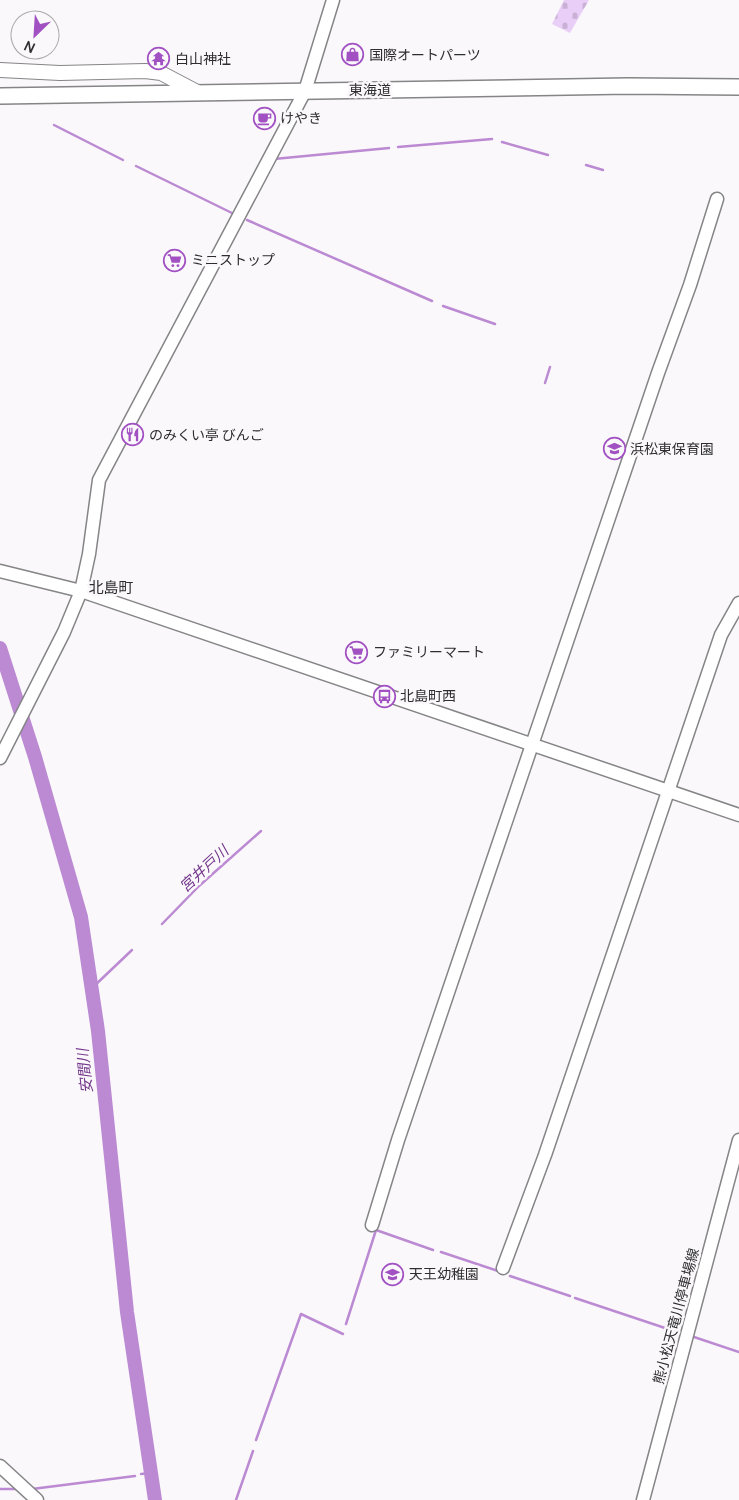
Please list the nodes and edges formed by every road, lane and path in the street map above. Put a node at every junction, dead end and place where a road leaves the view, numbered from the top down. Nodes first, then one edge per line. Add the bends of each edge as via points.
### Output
1 (333, 0) edge
2 (0, 70) edge
3 (739, 87) edge
4 (305, 91) junction
5 (198, 93) junction
6 (0, 96) edge
7 (717, 199) dead end
8 (0, 571) edge
9 (80, 591) junction
10 (739, 604) edge
11 (532, 746) junction
12 (0, 758) edge
13 (667, 791) junction
14 (739, 815) edge
15 (739, 1140) edge
16 (372, 1225) dead end
17 (503, 1268) dead end
18 (0, 1466) edge
19 (37, 1500) edge
20 (643, 1500) edge

1 - 4 street
2 - 5 main road via 60,73 145,71 161,73
3 - 4 highway, 東海道
4 - 5 highway, 東海道
4 - 9 street via 99,480 89,554
5 - 6 highway, 東海道
7 - 11 street
8 - 9 street
9 - 11 street
9 - 12 street via 64,632
10 - 13 street via 721,635
11 - 13 street
11 - 16 street
13 - 14 street
13 - 17 street via 545,1155
15 - 20 street, 熊小松天竜川停車場線
18 - 19 street

